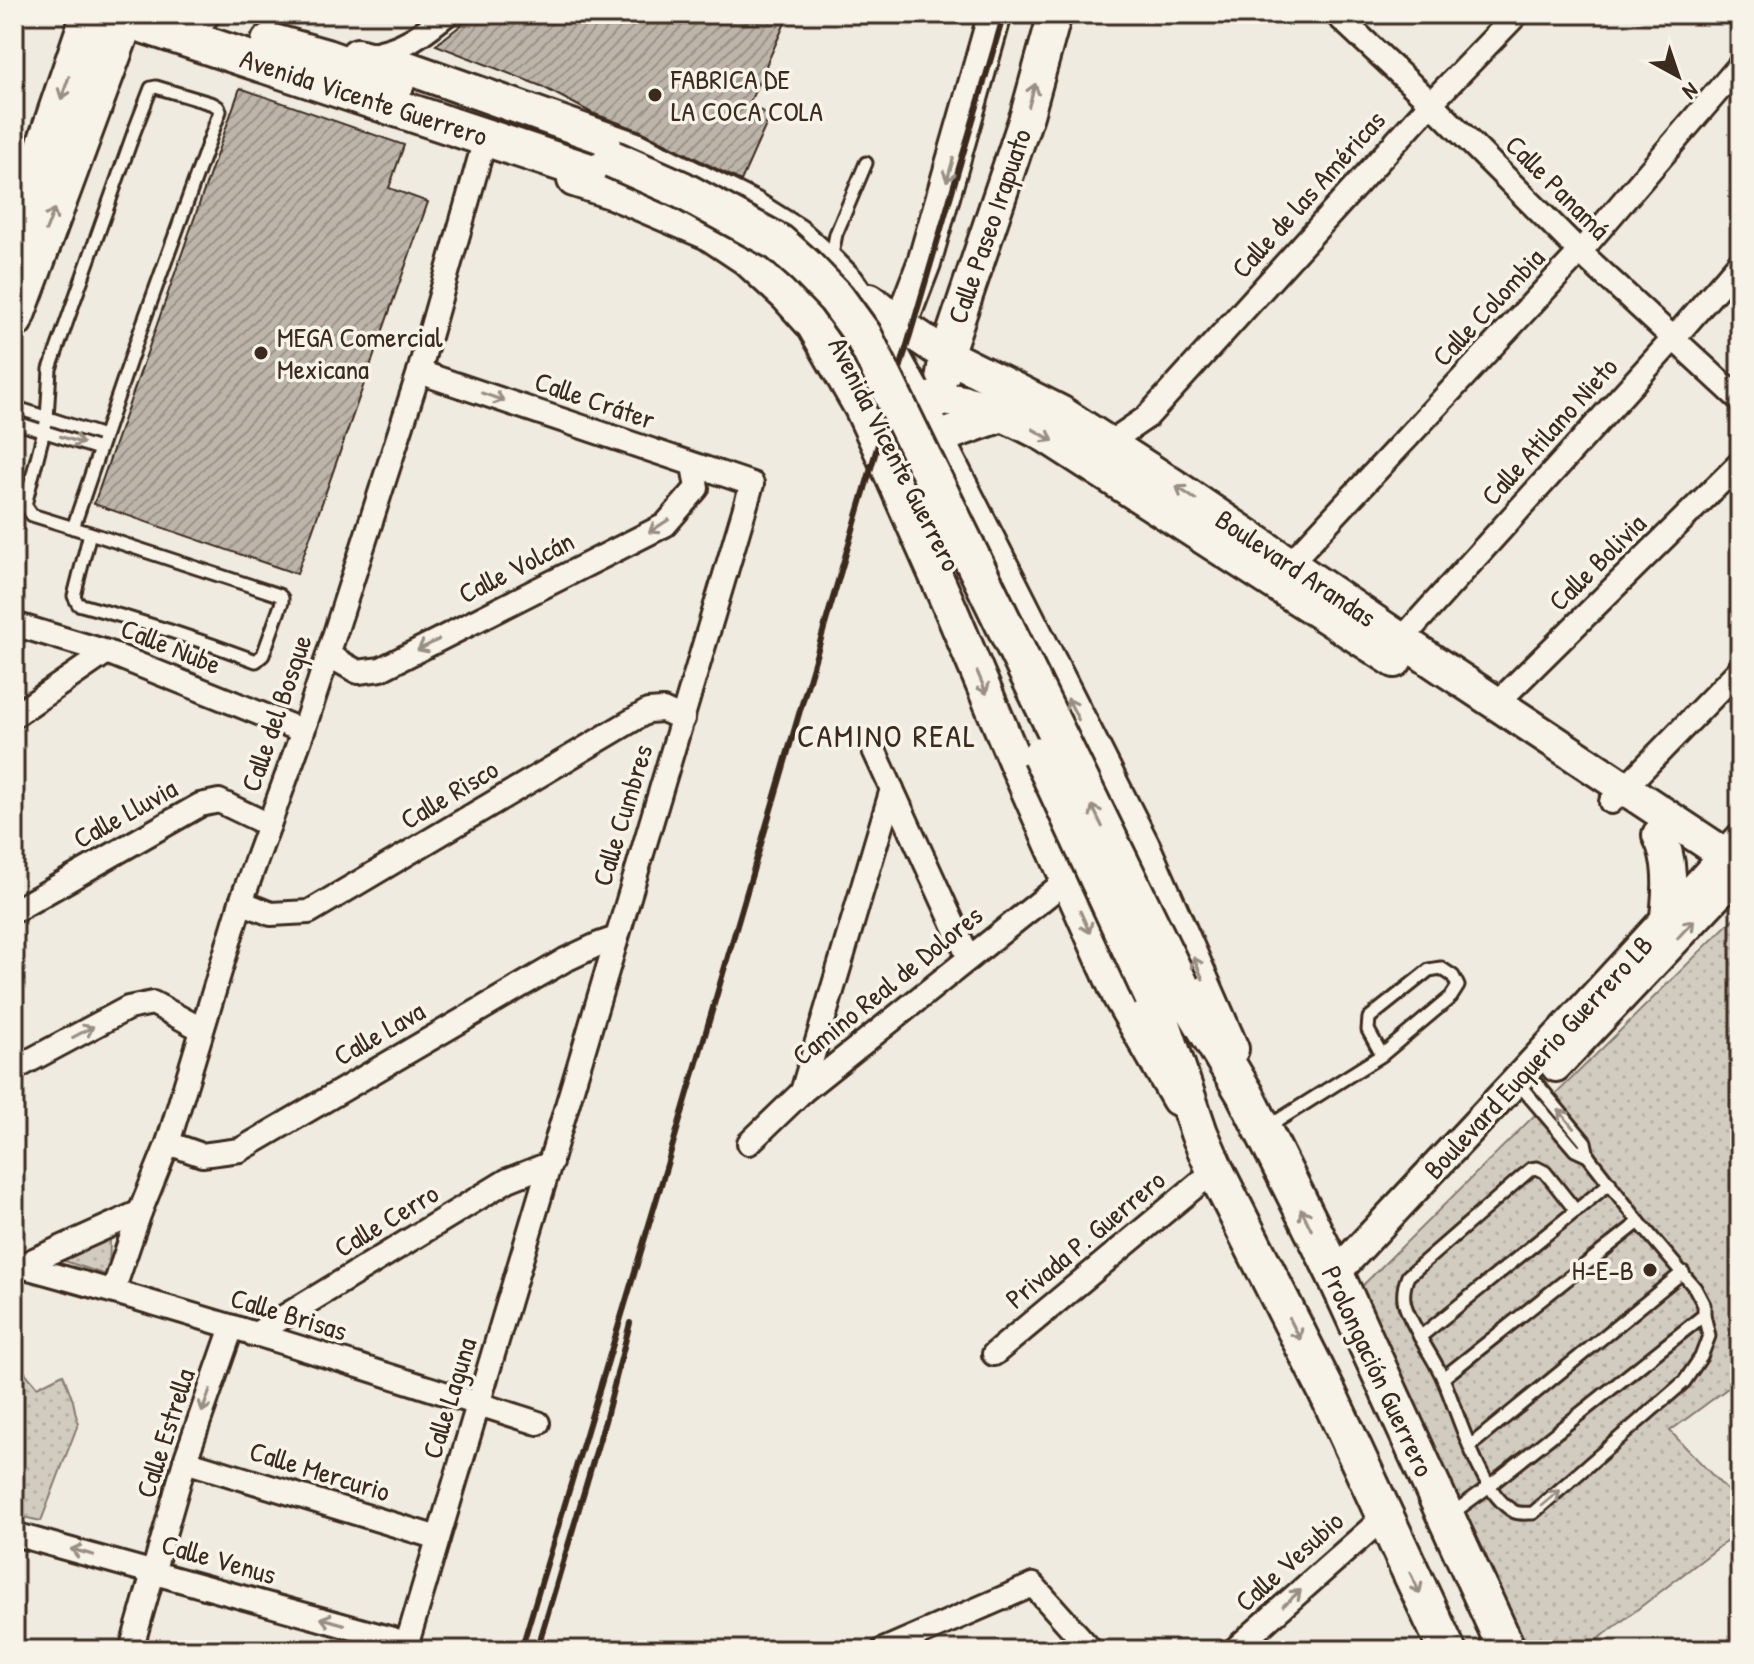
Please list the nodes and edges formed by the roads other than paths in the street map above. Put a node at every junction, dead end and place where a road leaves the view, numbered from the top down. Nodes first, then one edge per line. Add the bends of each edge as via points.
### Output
1 (90, 14) edge
2 (447, 14) edge
3 (995, 14) edge
4 (1055, 14) edge
5 (1336, 14) edge
6 (1517, 14) edge
7 (119, 16) edge
8 (200, 16) edge
9 (328, 63) junction
10 (1740, 65) edge
11 (1431, 103) junction
12 (482, 150) junction
13 (866, 163) dead end
14 (14, 237) edge
15 (1580, 252) junction
16 (1740, 262) edge
17 (924, 263) junction
18 (847, 283) junction
19 (14, 320) edge
20 (818, 333) junction
21 (896, 338) junction
22 (1674, 338) junction
23 (946, 355) junction
24 (419, 372) junction
25 (928, 398) junction
26 (1740, 400) edge
27 (14, 407) edge
28 (861, 408) junction
29 (1005, 414) junction
30 (47, 419) junction
31 (14, 422) edge
32 (44, 432) junction
33 (104, 436) junction
34 (938, 440) junction
35 (99, 449) junction
36 (1113, 462) junction
37 (1740, 463) edge
38 (693, 465) junction
39 (888, 467) junction
40 (752, 484) joint
41 (73, 528) junction
42 (90, 533) junction
43 (1282, 573) junction
44 (14, 624) edge
45 (1401, 640) junction
46 (107, 652) junction
47 (328, 655) junction
48 (1740, 669) edge
49 (1497, 703) junction
50 (14, 716) edge
51 (683, 719) junction
52 (303, 731) junction
53 (874, 750) dead end
54 (892, 789) junction
55 (1618, 795) junction
56 (269, 825) junction
57 (1659, 835) junction
58 (1732, 866) edge
59 (1067, 880) junction
60 (241, 902) junction
61 (14, 911) edge
62 (1667, 917) junction
63 (616, 938) junction
64 (969, 958) junction
65 (1167, 992) junction
66 (201, 1029) junction
67 (1382, 1055) junction
68 (14, 1069) edge
69 (1527, 1088) junction
70 (802, 1092) junction
71 (1245, 1094) junction
72 (1262, 1130) junction
73 (1199, 1133) junction
74 (168, 1143) junction
75 (749, 1143) dead end
76 (551, 1163) junction
77 (1215, 1170) junction
78 (1610, 1183) junction
79 (1576, 1211) junction
80 (140, 1212) junction
81 (1639, 1222) junction
82 (18, 1268) edge
83 (1683, 1272) junction
84 (1338, 1282) junction
85 (113, 1291) junction
86 (1704, 1315) junction
87 (232, 1327) junction
88 (254, 1335) junction
89 (1420, 1337) junction
90 (994, 1354) dead end
91 (1443, 1378) junction
92 (479, 1404) junction
93 (538, 1423) dead end
94 (1470, 1446) junction
95 (185, 1461) junction
96 (1489, 1486) junction
97 (1384, 1517) junction
98 (1446, 1518) junction
99 (14, 1534) edge
100 (438, 1538) junction
101 (154, 1572) junction
102 (406, 1646) edge
103 (131, 1650) edge
104 (883, 1650) edge
105 (1091, 1650) edge
106 (1234, 1650) edge
107 (1447, 1650) edge
108 (1507, 1650) edge

1 -> 14 main road
2 - 9 street via 402,47
3 -> 17 main road, Calle Paseo Irapuato
23 -> 4 main road, Calle Paseo Irapuato via 1027,115
5 - 11 street, Calle Panamá
6 - 11 street, Calle de las Américas
7 - 9 main road, Avenida Vicente Guerrero
19 -> 7 main road
8 - 9 main road, Avenida Vicente Guerrero
9 - 12 main road via 428,130
9 - 18 main road, Boulevard Arandas via 408,68 633,148 796,235
9 - 65 main road, Avenida Vicente Guerrero, bridge via 610,168 764,257 802,292 845,346 867,386
10 - 15 street, Calle Colombia
11 - 15 street, Calle Panamá
11 - 36 street, Calle de las Américas via 1147,417
12 - 20 main road via 614,193 708,233 747,259
12 - 24 street, Calle del Bosque
13 - 18 lane via 836,234
15 - 22 street, Calle Panamá
15 - 43 street, Calle Colombia
16 - 22 street, Calle Atilano Nieto
17 - 18 main road via 891,284
17 - 21 main road, Calle Paseo Irapuato
18 - 20 main road via 855,318 844,328
18 - 21 main road, Boulevard Arandas
20 - 28 main road
21 - 23 main road, Boulevard Arandas
21 - 25 main road
21 - 28 main road, Calle Paseo Irapuato
22 - 26 street, Calle Panamá
22 - 45 street, Calle Atilano Nieto
23 - 25 main road, Calle Paseo Irapuato
23 - 36 main road, Boulevard Arandas via 1060,412
24 -> 38 street, Calle Cráter
24 - 47 street, Calle del Bosque
25 - 28 main road, Boulevard Arandas
25 - 29 main road, Boulevard Arandas
25 - 34 main road
27 - 30 lane
28 - 39 main road
29 - 34 main road
29 -> 36 main road, Boulevard Arandas
30 - 32 lane
30 - 33 lane
30 - 33 lane via 50,369 151,88 213,104 220,111
31 - 32 lane
32 -> 35 lane
32 - 41 lane via 25,505 32,515
33 - 35 lane
34 - 39 main road
71 -> 34 main road via 1232,1048 1143,846
35 - 41 lane
36 - 43 main road, Boulevard Arandas
37 - 49 street, Calle Bolivia
38 - 40 street, Calle Cráter
38 -> 47 street, Calle Volcán via 697,488 665,525 381,669 358,672
39 -> 59 main road
40 - 51 street, Calle Cumbres
41 - 42 lane
42 - 42 lane via 74,596 78,604 256,661 263,655 282,602 279,595
43 - 45 main road, Boulevard Arandas
43 - 55 main road, Boulevard Arandas
44 - 46 street, Calle Nube
45 - 49 main road, Boulevard Arandas
46 - 50 street
46 - 52 street, Calle Nube
47 - 52 street, Calle del Bosque
48 - 55 street
49 - 55 main road, Boulevard Arandas
51 - 60 street, Calle Risco via 663,710 648,711 309,912 271,914
51 - 63 street, Calle Cumbres
52 - 56 street, Calle del Bosque
53 - 54 street
54 - 64 street
54 - 70 street
55 - 57 main road, Boulevard Arandas
55 - 58 main road, Boulevard Arandas
56 - 60 street, Calle del Bosque
56 - 61 street, Calle Lluvia via 219,801 200,805
57 - 58 main road, Boulevard Arandas
57 - 62 main road via 1669,877
58 - 62 street, Boulevard Euquerio Guerrero LB
69 -> 58 street, Boulevard Euquerio Guerrero LB
59 - 64 street, Camino Real de Dolores
59 -> 73 main road via 1119,996
60 - 66 street, Calle del Bosque
62 - 69 street, Boulevard Euquerio Guerrero LB
63 - 74 street, Calle Lava via 565,960 240,1150 202,1155
63 - 76 street, Calle Cumbres
64 - 70 street, Camino Real de Dolores
65 - 71 main road, Avenida Vicente Guerrero
65 - 73 main road, Avenida Vicente Guerrero
68 -> 66 street via 128,1008 153,1003
66 - 74 street, Calle del Bosque
67 - 67 lane via 1451,997 1458,986 1453,976 1441,968 1429,970 1369,1018 1368,1030
67 - 72 lane
69 - 78 lane via 1575,1150 1588,1156
69 - 84 street, Boulevard Euquerio Guerrero LB
70 - 75 street, Camino Real de Dolores
71 - 72 main road, Prolongación Guerrero
84 -> 72 main road, Prolongación Guerrero
73 - 77 main road, Prolongación Guerrero
74 - 80 street, Calle del Bosque
76 - 88 street, Calle Cerro via 508,1180
76 - 92 street, Calle Laguna
77 - 90 street, Privada P. Guerrero
77 -> 97 main road, Prolongación Guerrero
78 - 79 lane
78 - 81 lane
79 - 89 lane
79 - 89 lane via 1545,1172 1531,1169 1408,1276 1404,1304
80 - 82 street, Calle Brisas
80 - 85 street, Calle del Bosque
81 - 83 lane
81 - 91 lane
82 - 85 street, Calle Brisas
83 - 86 lane via 1704,1305
83 - 94 lane
84 - 98 main road, Prolongación Guerrero
85 - 87 street, Calle Brisas
86 - 96 lane
96 -> 86 lane via 1518,1513 1533,1513 1684,1382 1709,1336
87 - 88 street, Calle Brisas
87 -> 95 street, Calle Estrella
88 - 92 street, Calle Brisas
89 - 91 lane
91 - 94 lane
92 - 93 street, Calle Brisas
92 - 100 street, Calle Laguna
94 - 96 lane
95 - 100 street, Calle Mercurio
95 - 101 street, Calle Estrella
96 - 98 lane
106 -> 97 street, Calle Vesubio
97 -> 107 main road, Prolongación Guerrero
98 - 108 main road, Prolongación Guerrero
101 -> 99 street, Calle Venus
100 - 102 street, Calle Laguna
102 -> 101 street, Calle Venus
101 - 103 street, Calle Estrella
104 - 105 street via 1033,1585

